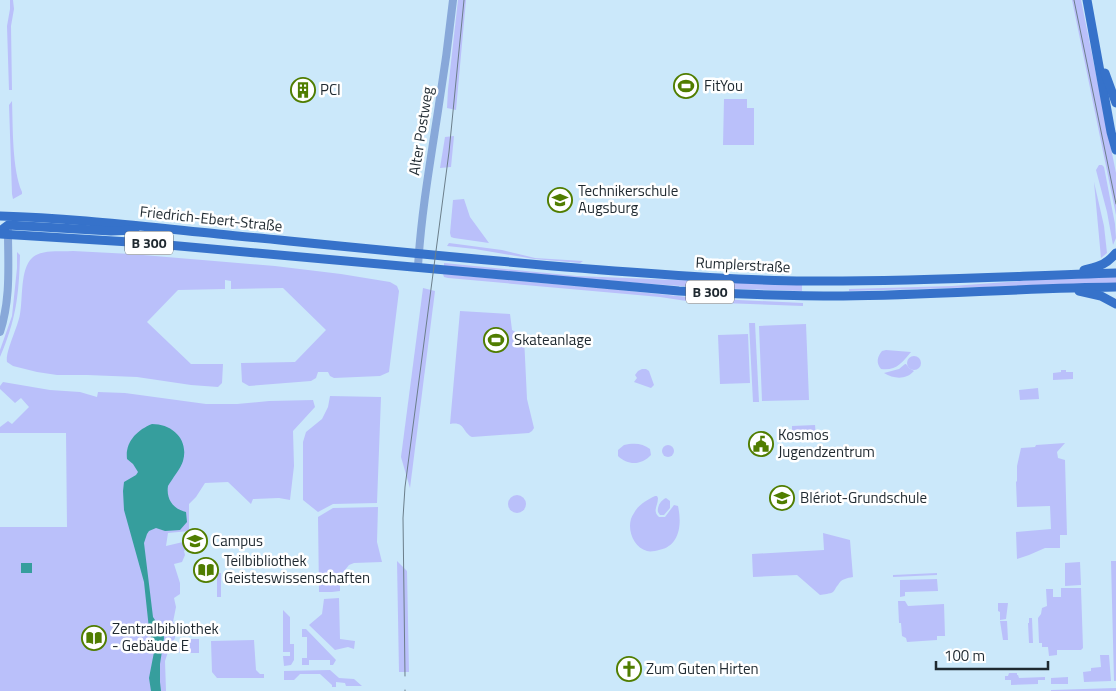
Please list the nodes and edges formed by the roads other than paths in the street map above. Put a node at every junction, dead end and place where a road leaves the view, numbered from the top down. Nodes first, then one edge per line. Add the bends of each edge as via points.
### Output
1 (453, 0) edge
2 (1087, 0) edge
3 (1096, 47) junction
4 (1116, 103) edge
5 (1116, 150) edge
6 (4, 226) edge
7 (419, 253) junction
8 (1116, 253) edge
9 (418, 267) junction
10 (1116, 273) edge
11 (1067, 274) junction
12 (1116, 287) edge
13 (1059, 288) junction
14 (1116, 304) edge
15 (0, 332) edge

1 - 7 street, Alter Postweg
2 - 3 main road
3 - 4 main road
3 - 5 main road
6 - 7 main road, Friedrich-Ebert-Straße / B 300 via 111,231 165,229
6 - 9 main road, Friedrich-Ebert-Straße / B 300 via 146,243
6 - 15 street via 9,281
7 - 9 street, Alter Postweg
7 - 11 main road, Rumplerstraße / B 300 via 744,279 854,281
8 - 11 main road, Rumplerstraße / B 300 via 1100,266
9 - 13 main road, Rumplerstraße / B 300 via 744,294 845,296
10 - 11 main road, Rumplerstraße
12 - 13 main road, Rumplerstraße / B 300
13 - 14 main road, Rumplerstraße via 1101,296

